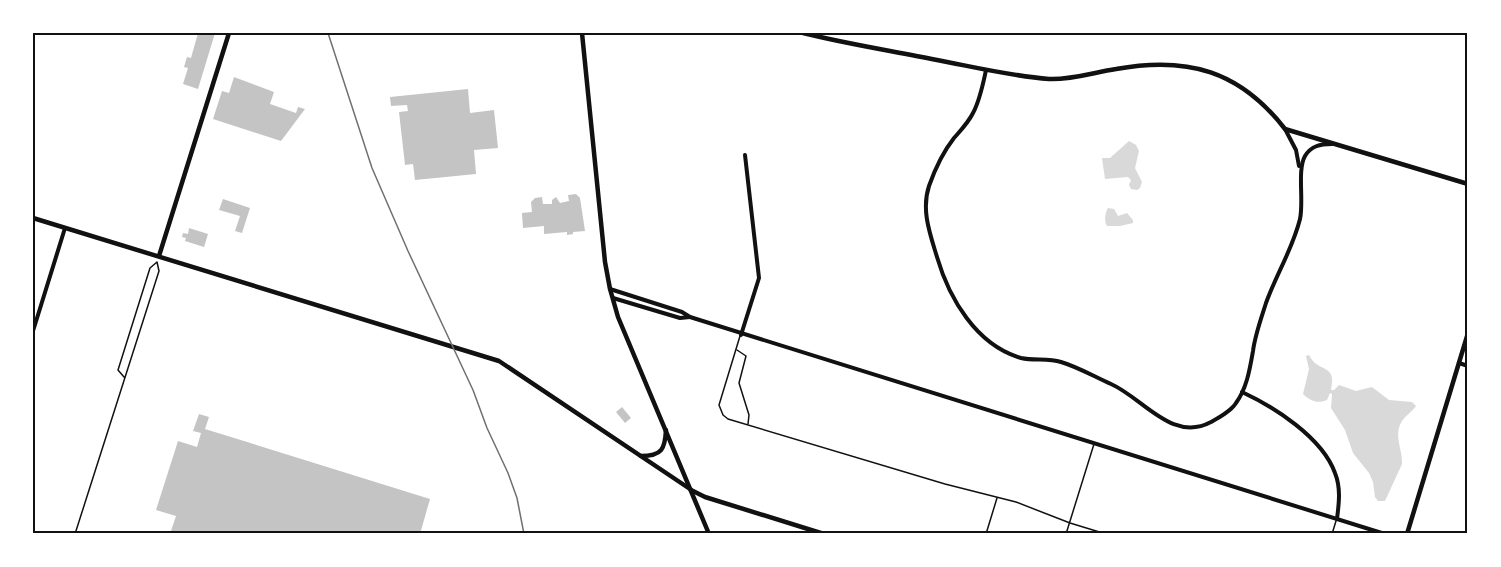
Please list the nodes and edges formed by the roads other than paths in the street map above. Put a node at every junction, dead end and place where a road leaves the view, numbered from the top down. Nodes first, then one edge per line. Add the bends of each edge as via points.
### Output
1 (229, 33) edge
2 (582, 33) edge
3 (803, 33) edge
4 (986, 69) junction
5 (1285, 129) junction
6 (1335, 144) junction
7 (745, 155) dead end
8 (1301, 172) junction
9 (1468, 185) edge
10 (33, 218) edge
11 (65, 228) junction
12 (159, 256) junction
13 (609, 289) junction
14 (612, 297) junction
15 (690, 317) junction
16 (33, 331) edge
17 (1468, 333) edge
18 (741, 335) junction
19 (736, 350) junction
20 (1459, 363) junction
21 (1468, 366) edge
22 (124, 378) junction
23 (1242, 392) junction
24 (747, 425) junction
25 (666, 428) junction
26 (1094, 443) junction
27 (640, 456) junction
28 (693, 492) junction
29 (998, 497) junction
30 (1337, 519) junction
31 (1070, 523) junction
32 (806, 531) edge
33 (75, 534) edge
34 (709, 534) edge
35 (824, 534) edge
36 (986, 534) edge
37 (1066, 534) edge
38 (1106, 534) edge
39 (1332, 534) edge
40 (1385, 534) edge
41 (1407, 534) edge

1 - 12 main road
2 - 13 main road
3 - 4 main road
4 - 5 main road via 1052,79 1138,66 1194,68 1222,76 1247,90
4 - 23 street via 975,111 939,160 926,203 927,223 941,271 951,295 968,319 987,339 1010,353 1072,366 1117,387 1161,419 1179,426 1214,421 1233,406
5 - 6 main road
5 - 8 street
6 - 8 street via 1311,149 1303,159
6 - 9 main road
7 - 18 street via 759,278
8 - 23 street via 1300,220 1267,301
10 - 11 main road
11 - 12 main road
11 - 16 street
12 - 27 main road via 499,361
13 - 14 main road
13 - 15 street
14 - 15 street via 680,318
14 - 25 main road
15 - 18 street
17 - 20 main road
18 - 19 lane
18 - 26 street
19 - 24 lane via 746,356 739,383 749,415
19 - 24 lane via 719,405 723,416
20 - 21 street
20 - 41 main road
22 - 22 lane via 159,271 157,262 150,268 118,370
22 - 33 lane
23 - 30 street via 1288,419 1328,458 1339,488
24 - 29 lane
25 - 27 main road via 660,452
25 - 28 main road
26 - 30 street
26 - 31 lane
27 - 28 main road
28 - 32 main road
28 - 34 main road
29 - 31 lane
29 - 36 lane
30 - 39 lane
30 - 40 street
31 - 37 lane
31 - 38 lane
32 - 35 main road

